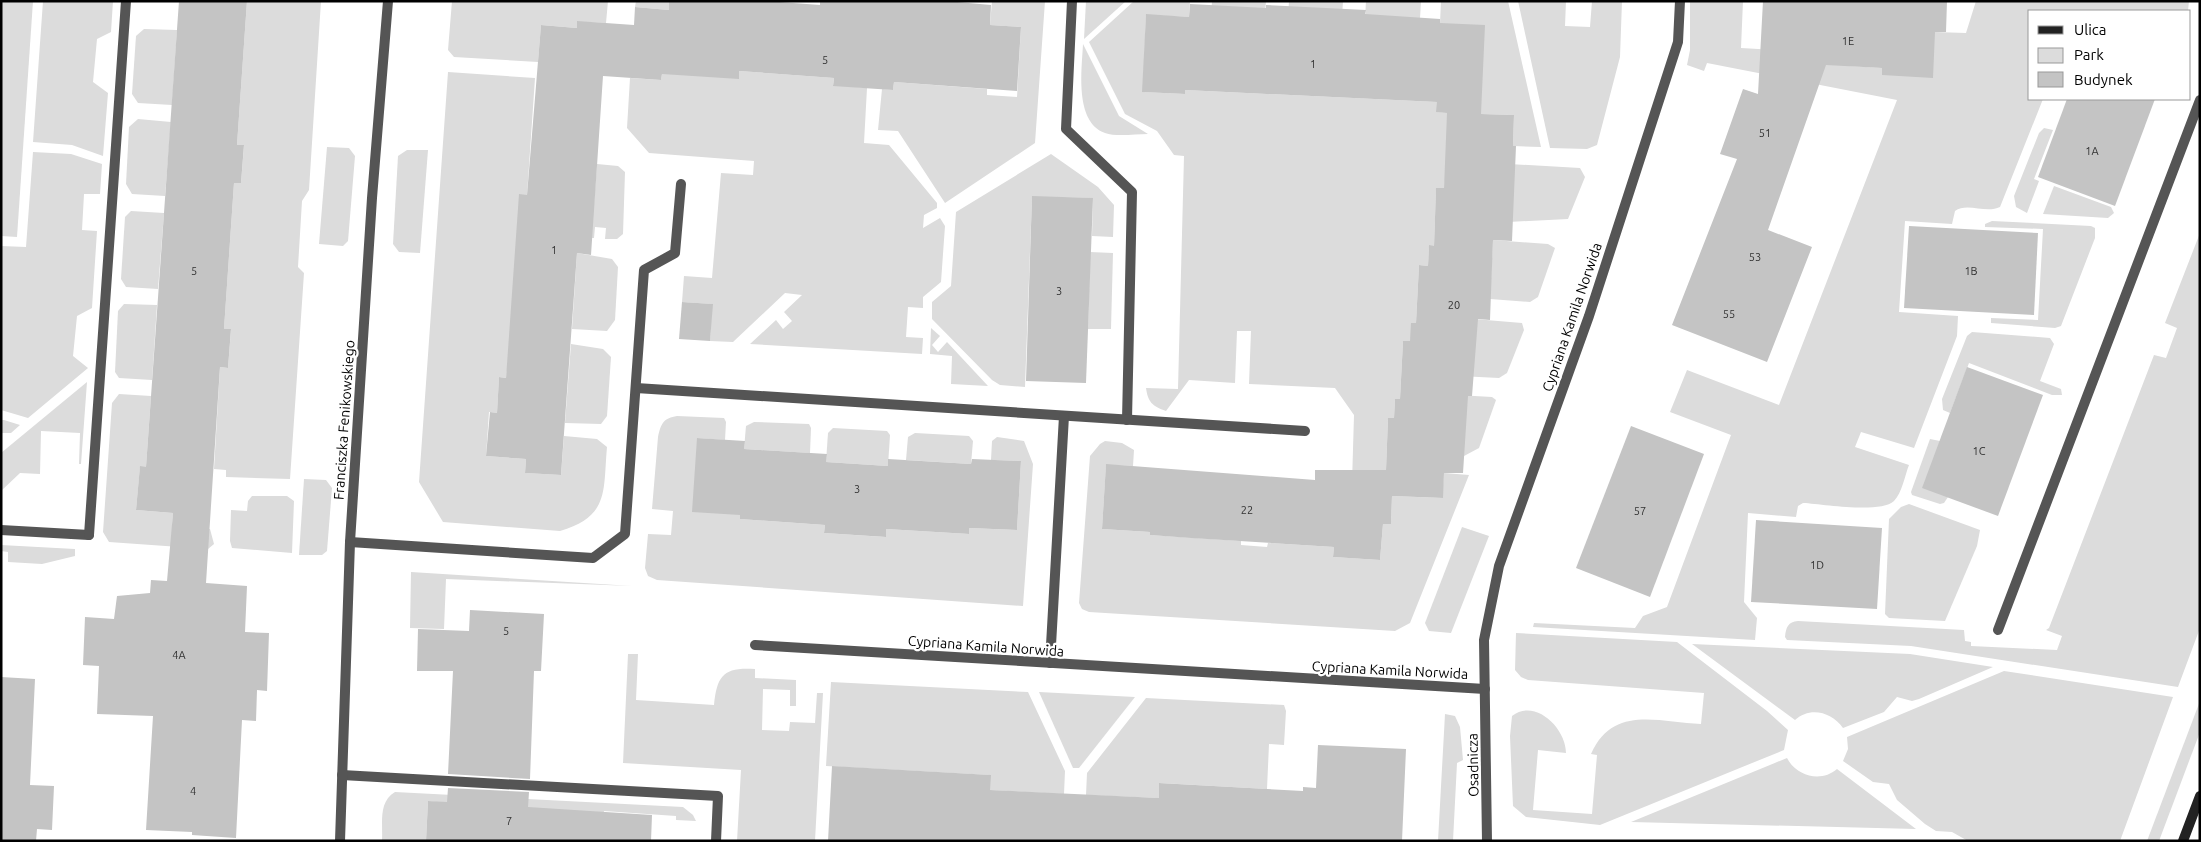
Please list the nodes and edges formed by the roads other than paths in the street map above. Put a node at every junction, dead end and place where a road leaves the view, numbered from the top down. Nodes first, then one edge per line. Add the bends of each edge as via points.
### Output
1 (126, 1) edge
2 (388, 1) edge
3 (1072, 1) edge
4 (1680, 1) edge
5 (2200, 100) edge
6 (681, 184) dead end
7 (636, 388) junction
8 (1064, 416) junction
9 (1127, 420) junction
10 (1305, 430) dead end
11 (1, 530) edge
12 (350, 542) junction
13 (1998, 630) dead end
14 (756, 645) dead end
15 (1050, 663) junction
16 (1485, 689) junction
17 (342, 775) junction
18 (2200, 796) edge
19 (2196, 816) edge
20 (340, 841) edge
21 (716, 841) edge
22 (1487, 841) edge
23 (2183, 841) edge

1 - 11 street via 89,535
2 - 12 street, Franciszka Fenikowskiego
3 - 9 street via 1066,128 1132,192
4 - 16 street, Cypriana Kamila Norwida via 1675,52 1592,307 1499,566 1484,640
5 - 13 street
6 - 7 street via 675,253 644,270
7 - 8 street
7 - 12 street via 626,534 593,558
8 - 9 street
8 - 15 street
9 - 10 street
12 - 17 street, Franciszka Fenikowskiego
14 - 15 street, Cypriana Kamila Norwida
15 - 16 street, Cypriana Kamila Norwida
16 - 22 street, Osadnicza
17 - 20 street, Franciszka Fenikowskiego
17 - 21 street via 718,796
18 - 19 main road
19 - 23 main road

